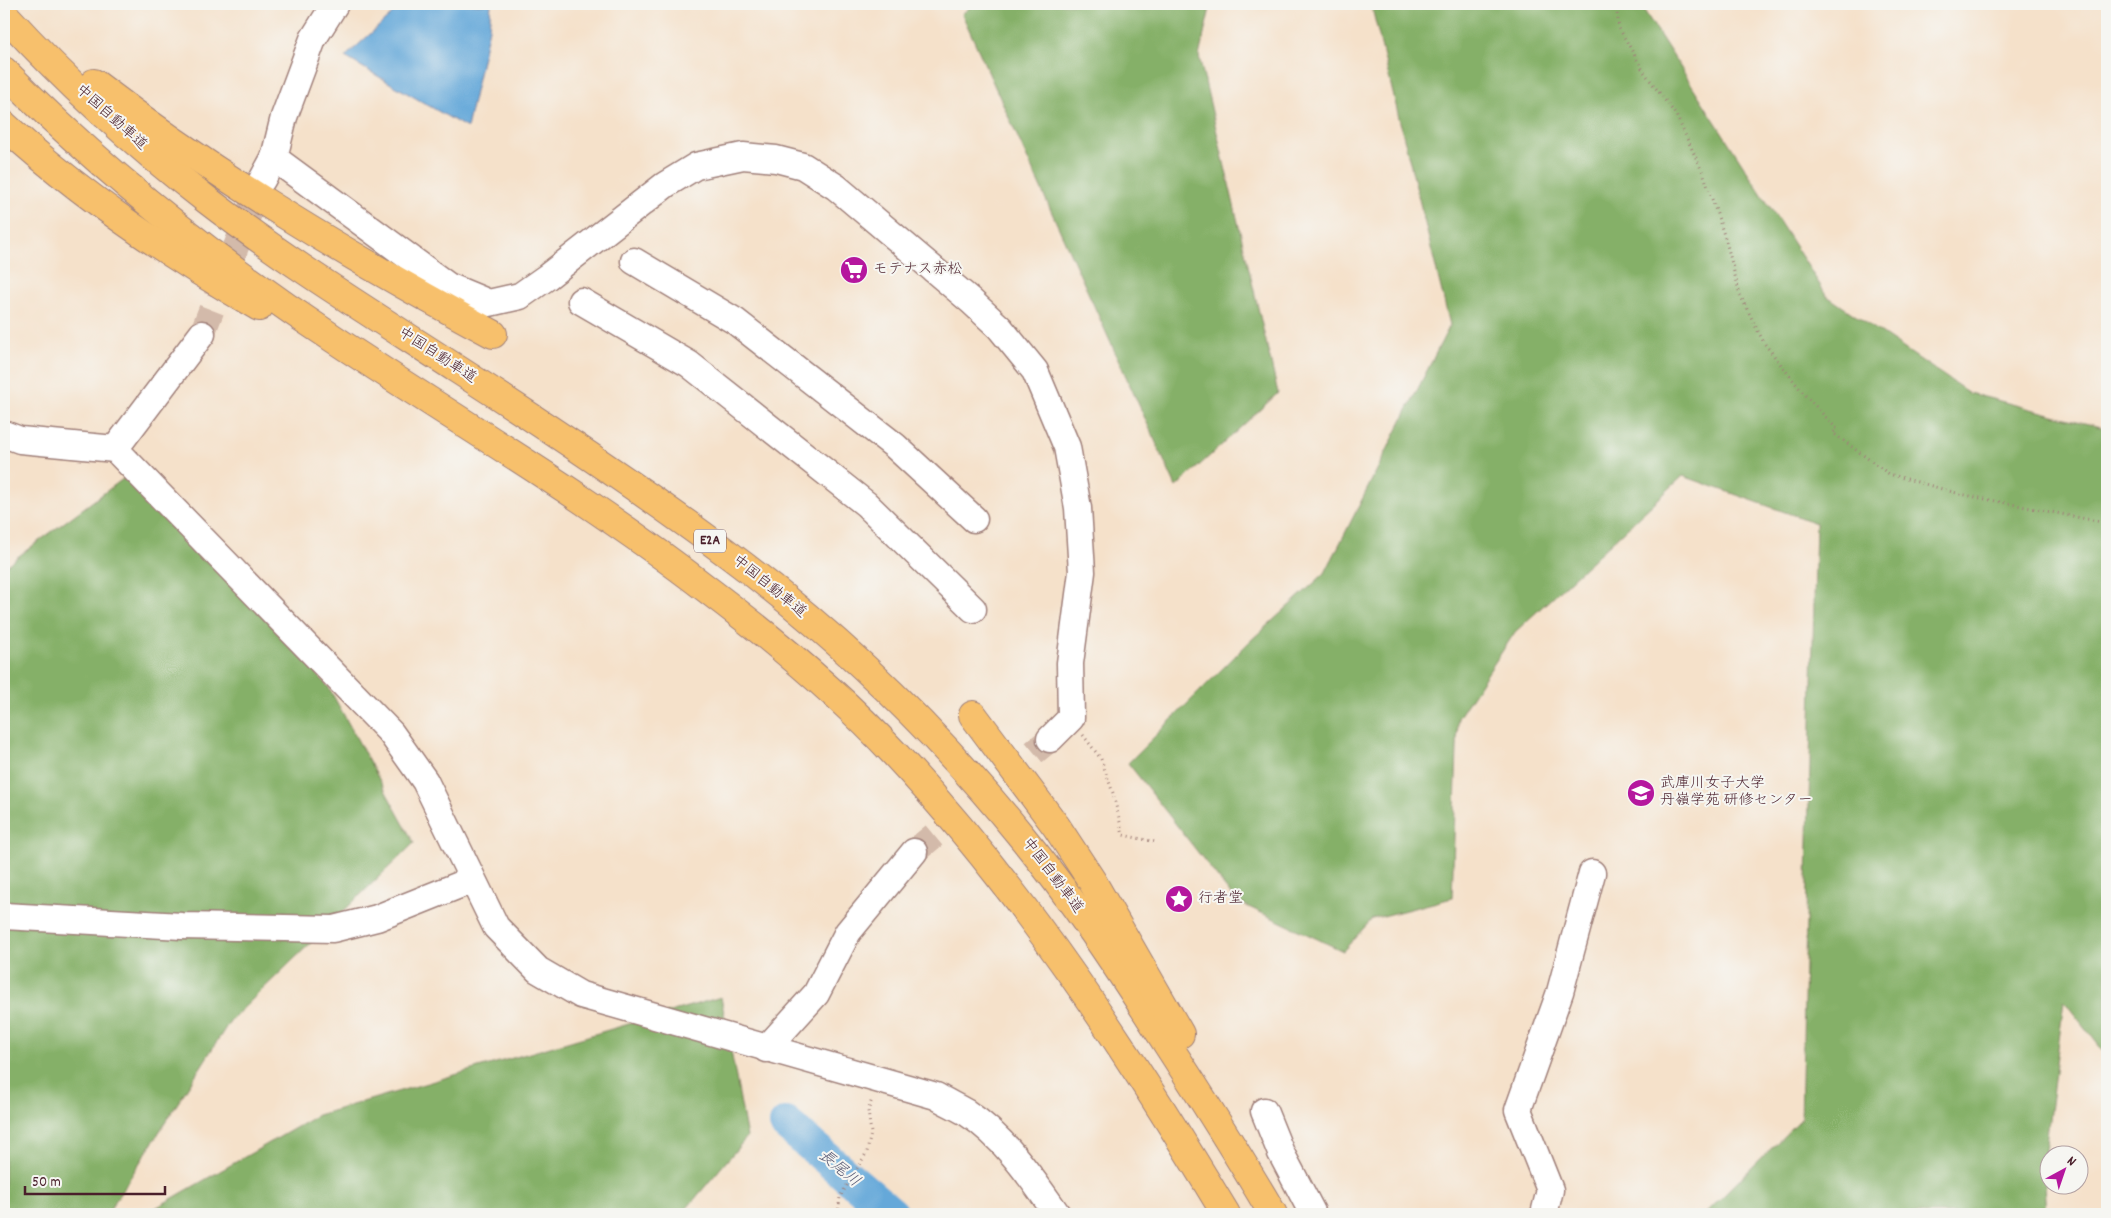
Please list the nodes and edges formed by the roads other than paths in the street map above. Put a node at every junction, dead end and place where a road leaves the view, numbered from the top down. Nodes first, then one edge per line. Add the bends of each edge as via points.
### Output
1 (336, 4) edge
2 (4, 6) edge
3 (4, 14) edge
4 (4, 71) edge
5 (4, 125) edge
6 (634, 261) dead end
7 (580, 301) dead end
8 (202, 334) tunnel mouth
9 (494, 334) dead end
10 (4, 434) edge
11 (488, 439) junction
12 (115, 449) junction
13 (974, 519) dead end
14 (974, 609) dead end
15 (973, 715) dead end
16 (1050, 739) tunnel mouth
17 (914, 852) tunnel mouth
18 (1592, 873) dead end
19 (472, 880) junction
20 (4, 916) edge
21 (766, 1049) junction
22 (1264, 1111) dead end
23 (1254, 1183) junction
24 (1057, 1214) edge
25 (1226, 1214) edge
26 (1274, 1214) edge
27 (1313, 1214) edge
28 (1544, 1214) edge

1 - 16 street via 313,39 268,169 448,286 489,303 520,296 665,185 696,166 743,156 803,166 836,187 1000,328 1035,371 1067,447 1078,508 1082,572 1070,663 1071,718
2 - 9 highway via 86,77 218,172 349,254
3 - 23 highway, 中国自動車道 / E2A via 81,92 206,200 352,301 665,508 731,556 860,664 971,778 1058,884 1119,969
4 - 11 highway, E2A via 52,120 119,180 184,232 330,337
5 - 11 highway via 118,216 182,260
6 - 13 street via 735,322 895,446
7 - 14 street via 689,364 866,504
8 - 12 street
10 - 12 street via 20,440
11 - 25 highway, E2A via 639,538 708,590 834,695 890,749 942,806 1040,928 1160,1104
12 - 19 street via 391,733 425,781
15 - 23 highway via 1056,826 1092,881 1162,1000
17 - 21 street via 848,932 816,994
18 - 28 street via 1560,992 1518,1110 1550,1190
19 - 20 street via 377,918 332,929 182,926
19 - 21 street via 496,927 538,970 581,995
21 - 24 street via 936,1096 967,1113 1020,1161
22 - 27 street via 1281,1153
23 - 26 highway, 中国自動車道 / E2A

